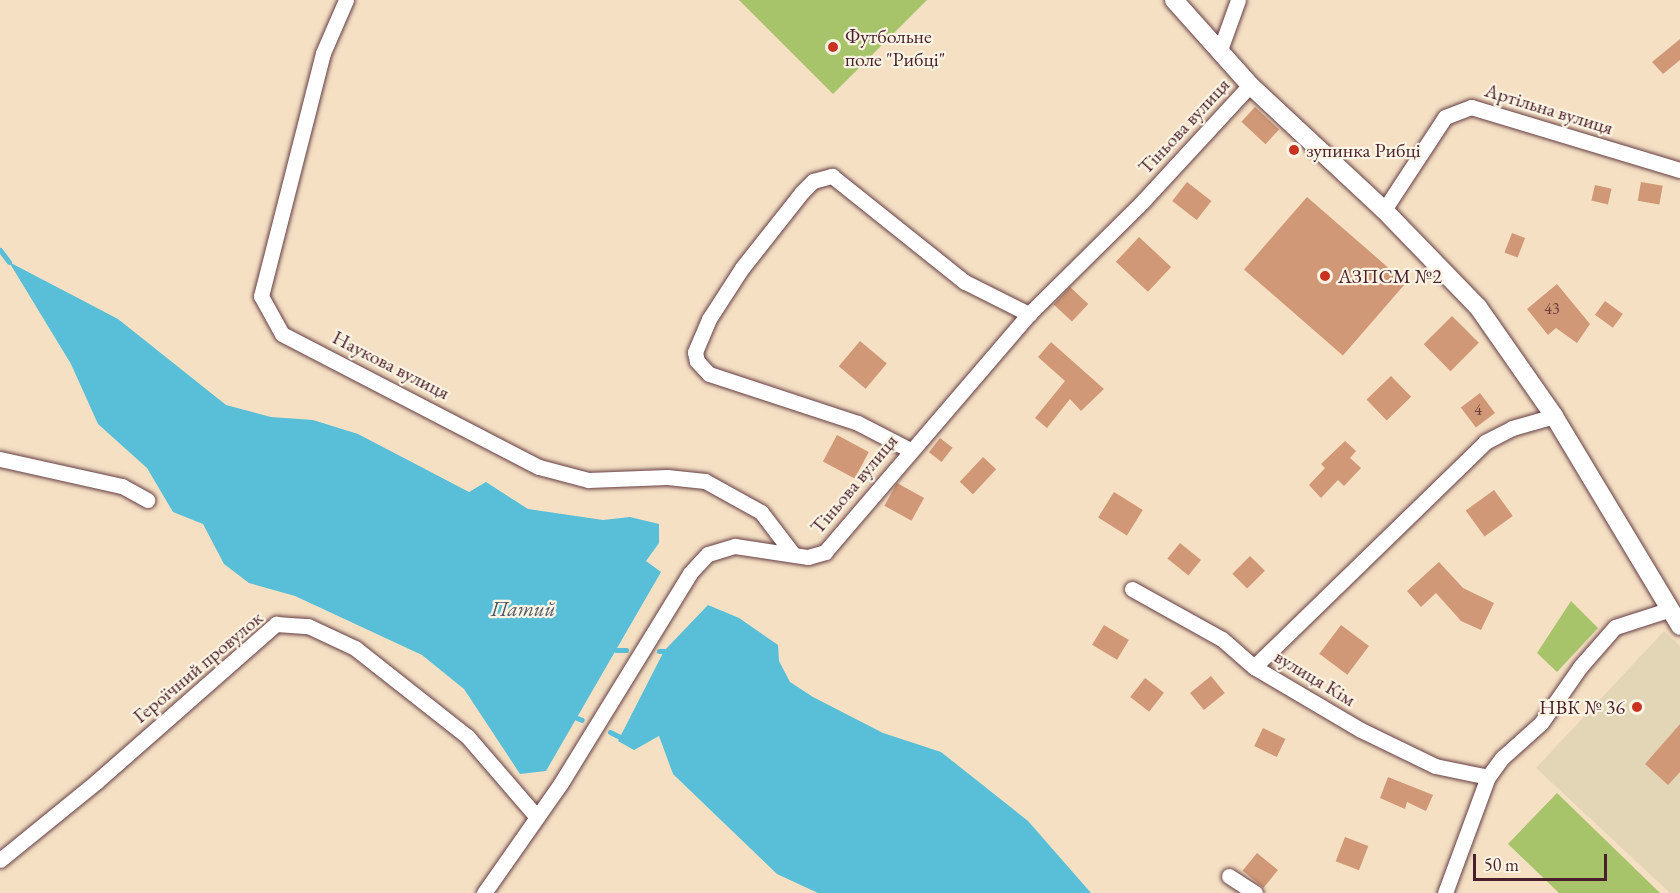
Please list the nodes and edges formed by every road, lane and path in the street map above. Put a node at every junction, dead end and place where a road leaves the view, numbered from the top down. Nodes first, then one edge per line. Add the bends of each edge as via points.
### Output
1 (346, 0) edge
2 (1174, 0) edge
3 (1238, 0) edge
4 (1220, 50) junction
5 (1250, 85) junction
6 (1680, 170) edge
7 (1384, 210) junction
8 (1029, 314) junction
9 (1554, 416) junction
10 (910, 450) junction
11 (0, 459) edge
12 (147, 500) dead end
13 (793, 554) junction
14 (1132, 589) dead end
15 (1676, 619) edge
16 (1254, 667) junction
17 (1488, 777) junction
18 (537, 817) junction
19 (0, 860) edge
20 (1229, 876) dead end
21 (484, 893) edge
22 (1255, 893) edge
23 (1445, 893) edge

1 - 13 street, Наукова вулиця via 323,53 261,296 282,334 538,467 588,480 667,477 705,481 761,512
2 - 4 street
3 - 4 street
4 - 5 street
5 - 7 street
5 - 8 street, Тіньова вулиця via 1143,201
6 - 7 street, Артільна вулиця via 1471,107 1445,117
7 - 9 street via 1478,307
8 - 10 street, Тіньова вулиця
8 - 10 street via 965,282 832,176 813,181 802,192 742,268 709,319 695,352 697,361 709,374 858,423
9 - 15 street
9 - 16 street via 1512,428 1485,442
10 - 13 street, Тіньова вулиця via 825,552 808,557
11 - 12 street via 122,486
13 - 18 street, Тіньова вулиця via 735,546 708,554 690,573
14 - 16 street, вулиця Кім via 1222,639
15 - 17 street via 1615,627 1540,723 1502,758
16 - 17 street, вулиця Кім via 1361,730 1435,766
17 - 23 street
18 - 19 street, Героїчний провулок via 467,736 355,648 308,626 276,624 96,782
18 - 21 street, Тіньова вулиця
20 - 22 street

